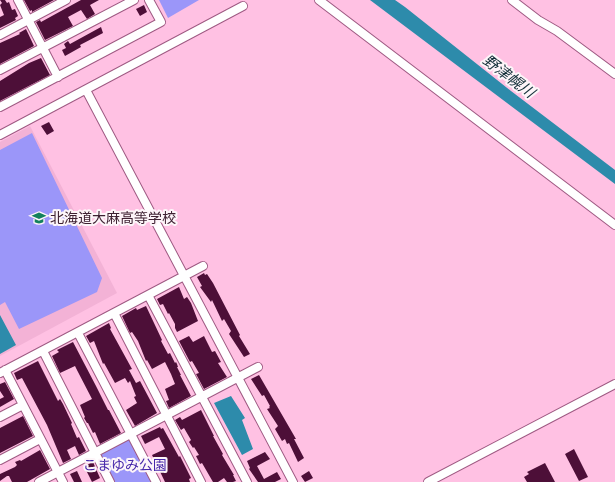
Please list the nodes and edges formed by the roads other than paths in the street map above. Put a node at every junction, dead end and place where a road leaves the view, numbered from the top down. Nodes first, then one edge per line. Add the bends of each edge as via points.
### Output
1 (18, 0) edge
2 (66, 0) edge
3 (134, 0) edge
4 (149, 0) edge
5 (319, 0) edge
6 (512, 0) edge
7 (243, 6) dead end
8 (28, 20) junction
9 (0, 35) edge
10 (43, 48) junction
11 (0, 70) edge
12 (615, 74) edge
13 (58, 77) junction
14 (86, 90) junction
15 (0, 107) edge
16 (0, 134) edge
17 (615, 225) edge
18 (203, 266) dead end
19 (185, 277) junction
20 (148, 295) junction
21 (114, 313) junction
22 (78, 332) junction
23 (43, 351) junction
24 (258, 367) dead end
25 (2, 372) edge
26 (238, 378) junction
27 (615, 384) edge
28 (202, 397) junction
29 (23, 405) junction
30 (166, 415) junction
31 (0, 417) edge
32 (131, 434) junction
33 (40, 439) junction
34 (95, 452) junction
35 (0, 460) edge
36 (58, 472) junction
37 (39, 482) edge
38 (63, 482) edge
39 (110, 482) edge
40 (156, 482) edge
41 (201, 482) edge
42 (247, 482) edge
43 (293, 482) edge
44 (428, 482) edge

1 - 8 street
2 - 8 street
3 - 10 street
4 - 13 street via 161,22
5 - 17 street
6 - 12 street
7 - 14 street
8 - 9 street
8 - 10 street
10 - 11 street
10 - 13 street
13 - 15 street
14 - 16 street
14 - 19 street
18 - 19 street
19 - 20 street
19 - 26 street
20 - 21 street
20 - 28 street
21 - 22 street
21 - 30 street
22 - 23 street
22 - 32 street
23 - 25 street
23 - 34 street
24 - 26 street
25 - 29 street
26 - 28 street
26 - 43 street
27 - 44 street
28 - 30 street
28 - 42 street
29 - 31 street
29 - 33 street
30 - 32 street
30 - 41 street
32 - 34 street
32 - 40 street
33 - 35 street
33 - 36 street
34 - 36 street
34 - 39 street
36 - 37 street
36 - 38 street

